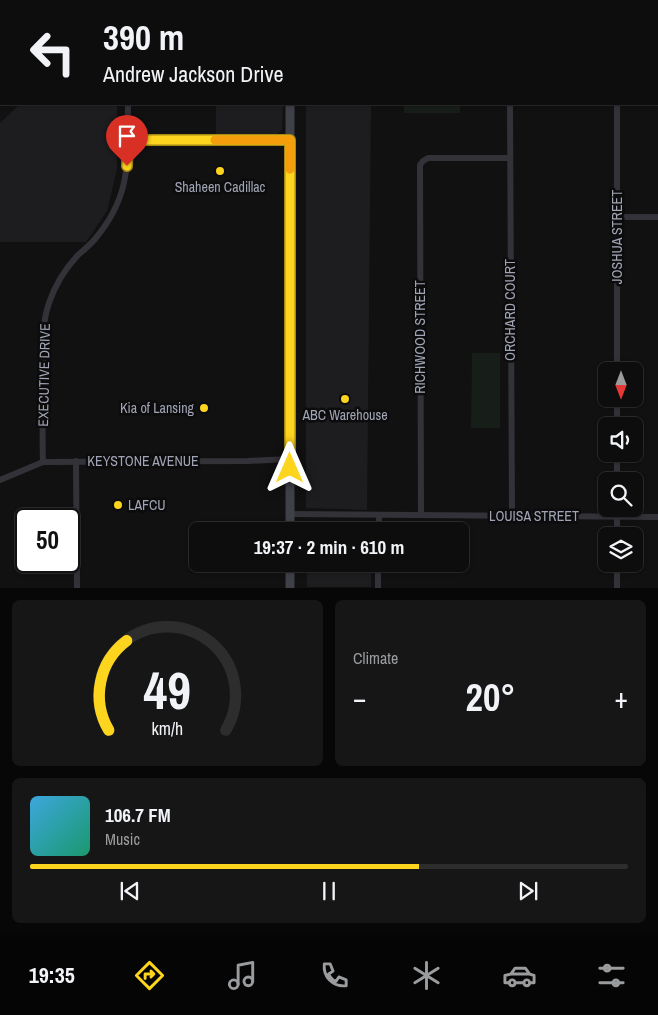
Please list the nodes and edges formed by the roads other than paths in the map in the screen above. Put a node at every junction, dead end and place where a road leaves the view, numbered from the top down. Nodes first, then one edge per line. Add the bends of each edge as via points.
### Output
1 (128, 105) edge
2 (290, 105) edge
3 (510, 105) edge
4 (617, 105) edge
5 (128, 140) junction
6 (290, 140) junction
7 (510, 158) junction
8 (617, 217) junction
9 (658, 217) edge
10 (617, 362) edge
11 (290, 458) junction
12 (76, 461) junction
13 (43, 462) junction
14 (0, 480) edge
15 (598, 513) edge
16 (290, 514) junction
17 (421, 514) junction
18 (379, 515) junction
19 (512, 515) junction
20 (643, 515) edge
21 (658, 517) edge
22 (290, 522) edge
23 (379, 522) edge
24 (290, 572) edge
25 (378, 572) edge
26 (617, 572) edge
27 (77, 588) edge
28 (290, 588) edge
29 (378, 588) edge
30 (617, 588) edge

1 - 5 street, EXECUTIVE DRIVE
2 - 6 main road
3 - 7 street, ORCHARD COURT
4 - 8 street, JOSHUA STREET
5 - 6 street
5 - 13 street, EXECUTIVE DRIVE via 126,177 115,211 59,280 44,320
6 - 11 main road
7 - 17 street, RICHWOOD STREET via 428,158 420,169
7 - 19 street, ORCHARD COURT
8 - 9 street
8 - 10 street, JOSHUA STREET
11 - 12 street, KEYSTONE AVENUE
11 - 16 main road
12 - 13 street, KEYSTONE AVENUE
12 - 27 street
13 - 14 street, KEYSTONE AVENUE
15 - 19 street, LOUISA STREET
16 - 18 street, LOUISA STREET
16 - 22 main road
17 - 18 street, LOUISA STREET
17 - 19 street, LOUISA STREET
18 - 23 street
20 - 21 street, LOUISA STREET
24 - 28 main road
25 - 29 street
26 - 30 street

